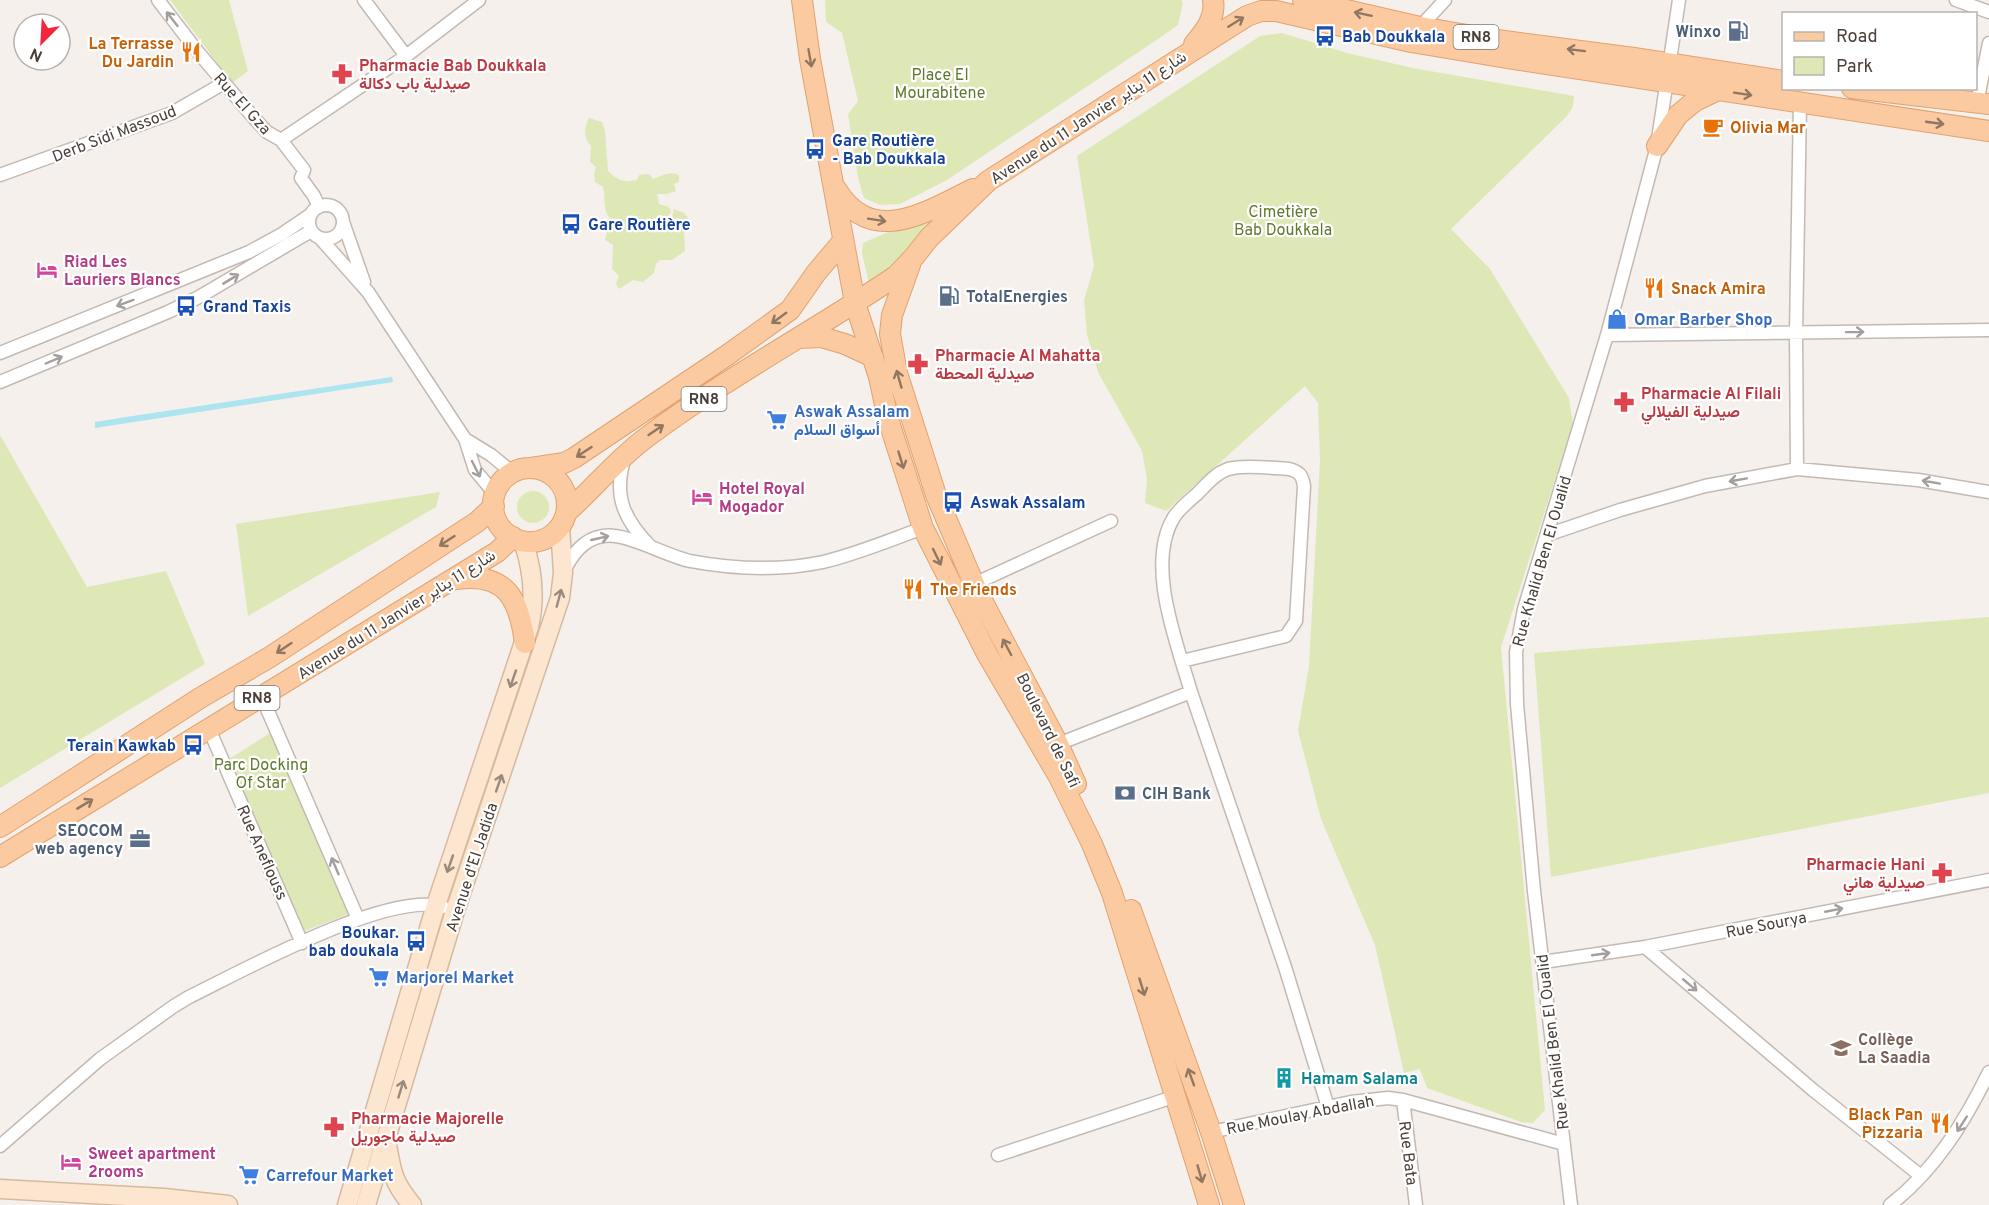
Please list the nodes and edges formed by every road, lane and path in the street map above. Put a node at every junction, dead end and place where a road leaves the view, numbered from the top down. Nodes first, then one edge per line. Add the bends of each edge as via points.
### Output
1 (158, 0) edge
2 (364, 0) edge
3 (478, 0) edge
4 (802, 0) edge
5 (1213, 0) edge
6 (1303, 0) edge
7 (1445, 0) edge
8 (1679, 0) edge
9 (1956, 0) edge
10 (1989, 12) edge
11 (1420, 27) junction
12 (1989, 43) edge
13 (1187, 53) junction
14 (406, 56) junction
15 (1668, 73) junction
16 (1782, 81) edge
17 (224, 83) junction
18 (1718, 90) junction
19 (1869, 90) edge
20 (1800, 103) junction
21 (1983, 103) edge
22 (1989, 131) edge
23 (281, 140) junction
24 (1657, 146) junction
25 (0, 175) edge
26 (988, 181) junction
27 (833, 186) junction
28 (314, 211) junction
29 (343, 222) junction
30 (315, 235) junction
31 (843, 241) junction
32 (914, 257) junction
33 (368, 292) junction
34 (855, 303) junction
35 (1989, 330) edge
36 (1796, 333) junction
37 (1607, 336) junction
38 (796, 339) junction
39 (0, 353) edge
40 (873, 357) junction
41 (0, 382) edge
42 (465, 439) junction
43 (626, 454) junction
44 (1797, 470) junction
45 (522, 471) junction
46 (1989, 492) edge
47 (936, 495) junction
48 (494, 500) junction
49 (914, 503) junction
50 (563, 519) junction
51 (1111, 521) dead end
52 (923, 528) junction
53 (1547, 535) junction
54 (518, 539) junction
55 (651, 548) junction
56 (563, 573) junction
57 (450, 580) junction
58 (976, 588) junction
59 (958, 600) junction
60 (525, 643) junction
61 (1182, 661) junction
62 (1191, 692) junction
63 (261, 695) junction
64 (209, 729) junction
65 (1058, 744) junction
66 (1065, 776) junction
67 (0, 827) edge
68 (0, 857) edge
69 (1989, 880) edge
70 (436, 905) junction
71 (455, 911) junction
72 (358, 920) junction
73 (302, 943) junction
74 (1645, 947) junction
75 (1138, 950) junction
76 (1543, 962) junction
77 (1989, 1072) edge
78 (1176, 1096) junction
79 (1402, 1100) junction
80 (1328, 1107) junction
81 (1211, 1132) junction
82 (386, 1139) junction
83 (1564, 1144) junction
84 (0, 1146) edge
85 (998, 1155) dead end
86 (1921, 1176) junction
87 (0, 1189) edge
88 (164, 1202) edge
89 (228, 1205) edge
90 (347, 1205) edge
91 (366, 1205) edge
92 (412, 1205) edge
93 (1209, 1205) edge
94 (1234, 1205) edge
95 (1416, 1205) edge
96 (1571, 1205) edge
97 (1890, 1205) edge

17 -> 1 street, Rue El Gza
2 - 14 street
3 - 14 street
4 -> 27 main road, Boulevard de Safi
5 - 13 main road via 1211,20
11 -> 6 main road, RN8
7 - 11 street
8 - 15 street, Rue Khalid Ben El Oualid
9 - 10 street
15 -> 11 main road, RN8
12 - 21 street
13 -> 15 main road, Avenue du 11 Janvier شارع 11 يناير / RN8 via 1254,12 1276,11 1411,42
13 - 26 main road, Avenue du 11 Janvier شارع 11 يناير / RN8
14 - 23 street
15 - 16 main road, RN8
15 - 18 main road, RN8
15 - 24 street, Rue Khalid Ben El Oualid
17 - 23 street, Rue El Gza via 267,132
17 - 25 street, Derb Sidi Massoud via 172,113
18 -> 20 main road, RN8
18 - 24 main road via 1678,115
19 - 21 main road
20 -> 22 main road, RN8
20 - 36 street
23 - 28 street, Rue El Gza via 304,170 301,178 314,196
24 - 37 street, Rue Khalid Ben El Oualid
27 -> 26 main road via 859,214 886,222 928,210
26 - 32 main road, Avenue du 11 Janvier شارع 11 يناير / RN8
27 - 31 main road, Boulevard de Safi
28 - 29 street via 325,205 338,210
28 - 30 street via 309,223
28 -> 39 street via 249,252
29 - 30 street via 333,238
29 - 33 street
30 - 33 street
41 -> 30 street via 189,302
31 - 34 main road, Boulevard de Safi
31 -> 45 main road, RN8 via 790,310 726,356 574,458
32 - 34 main road, Avenue du 11 Janvier شارع 11 يناير / RN8 via 896,276
47 -> 32 main road, Boulevard de Safi via 897,374 890,334 892,315
33 - 42 street
34 - 38 main road, Avenue du 11 Janvier شارع 11 يناير / RN8
34 - 40 main road, Boulevard de Safi
36 -> 35 street
36 - 37 street
36 - 44 street
37 - 53 street, Rue Khalid Ben El Oualid
38 - 40 main road via 821,336
43 -> 38 main road, Avenue du 11 Janvier شارع 11 يناير / RN8
40 -> 49 main road, Boulevard de Safi
42 - 45 street
42 -> 48 street via 475,470
43 - 50 main road, Avenue du 11 Janvier شارع 11 يناير / RN8
43 - 55 street via 618,481 620,499 631,523
46 -> 44 street via 1918,480
44 -> 53 street via 1705,486
45 - 48 main road, RN8 via 502,481
45 - 50 main road via 548,473 560,483 567,498
47 - 49 main road
47 - 58 main road, Boulevard de Safi
48 - 54 main road via 499,524
48 -> 67 main road, Avenue du 11 Janvier شارع 11 يناير / RN8 via 477,522
49 - 52 main road, Boulevard de Safi
50 - 54 main road, RN8 via 554,533 543,540
50 - 56 main road, Avenue d'El Jadida
51 - 58 street
52 - 55 street via 822,562 769,568 688,560
52 -> 59 main road, Boulevard de Safi
53 - 76 street, Rue Khalid Ben El Oualid via 1524,609 1516,652 1517,704
54 - 57 main road, Avenue du 11 Janvier شارع 11 يناير / RN8
54 - 60 main road, Avenue d'El Jadida via 532,576 533,605
56 -> 55 street via 579,548 599,536
71 -> 56 main road, Avenue d'El Jadida via 553,621
57 - 60 main road via 480,578 503,587 519,611
57 - 63 main road, Avenue du 11 Janvier شارع 11 يناير / RN8
58 - 59 main road
65 -> 58 main road, Boulevard de Safi
59 - 66 main road, Boulevard de Safi via 1005,686
60 -> 70 main road, Avenue d'El Jadida
61 - 61 street via 1163,593 1162,551 1174,516 1221,472 1233,468 1297,471 1304,486 1296,621 1292,630 1286,636
61 - 62 street
62 - 65 street
62 - 80 street via 1285,967
63 - 64 main road, Avenue du 11 Janvier شارع 11 يناير / RN8
72 -> 63 street
68 -> 64 main road, Avenue du 11 Janvier شارع 11 يناير / RN8
64 - 73 street, Rue Aneflouss
65 - 66 main road, Boulevard de Safi
66 - 75 main road, Boulevard de Safi
74 -> 69 street, Rue Sourya
70 - 71 street
70 - 72 street via 407,905
70 - 90 main road, Avenue d'El Jadida
82 -> 71 main road, Avenue d'El Jadida
72 - 73 street
73 - 84 street via 174,1006 100,1059
76 -> 74 street, Rue Sourya
74 -> 86 street
75 -> 78 main road, Boulevard de Safi
81 -> 75 main road, Boulevard de Safi
76 - 83 street, Rue Khalid Ben El Oualid
77 -> 86 street via 1960,1127
78 - 85 street
78 -> 93 main road, Boulevard de Safi
79 - 80 street, Rue Moulay Abdallah via 1374,1099
79 - 83 street, Rue Moulay Abdallah
79 - 95 street, Rue Bata
80 - 81 street, Rue Moulay Abdallah
81 - 94 main road, Boulevard de Safi
82 - 91 main road, Avenue d'El Jadida
82 - 92 main road via 396,1185
83 - 96 street, Rue Khalid Ben El Oualid
86 - 97 street
87 - 88 main road
88 - 89 main road

